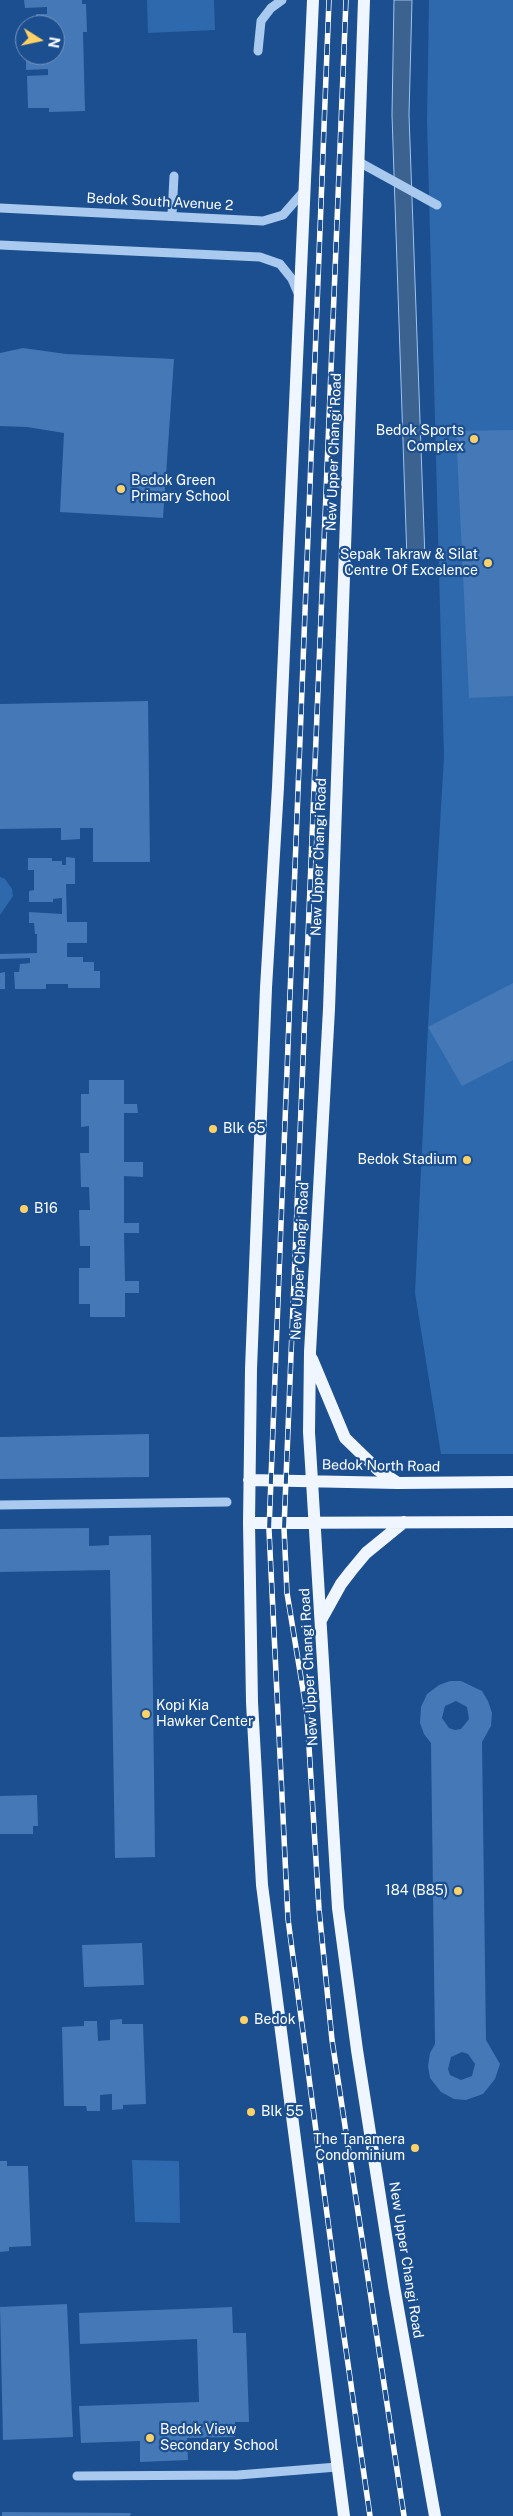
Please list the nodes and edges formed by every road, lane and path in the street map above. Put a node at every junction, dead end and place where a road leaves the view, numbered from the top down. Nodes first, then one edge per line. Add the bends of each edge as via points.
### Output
1 (282, 0) edge
2 (313, 0) edge
3 (364, 0) edge
4 (258, 51) dead end
5 (359, 162) junction
6 (174, 176) dead end
7 (305, 189) junction
8 (436, 205) dead end
9 (0, 208) edge
10 (172, 215) junction
11 (0, 246) edge
12 (298, 293) junction
13 (310, 1352) junction
14 (249, 1480) junction
15 (312, 1480) junction
16 (513, 1482) edge
17 (398, 1483) junction
18 (227, 1502) dead end
19 (0, 1505) edge
20 (316, 1522) junction
21 (404, 1522) junction
22 (513, 1522) edge
23 (249, 1523) junction
24 (321, 1620) junction
25 (337, 2467) junction
26 (77, 2476) dead end
27 (344, 2516) edge
28 (435, 2516) edge

1 - 4 street via 261,21
2 - 7 main road
3 - 5 main road, New Upper Changi Road
5 - 8 street
5 - 13 main road, New Upper Changi Road via 329,1009
6 - 10 street
7 - 10 street, Bedok South Avenue 2 via 291,209 274,220
7 - 12 main road
9 - 10 street, Bedok South Avenue 2
11 - 12 street via 260,257 280,264
12 - 14 main road via 266,988
13 - 15 main road, New Upper Changi Road
13 - 17 main road via 346,1438 378,1470
14 - 15 main road, Bedok North Road
14 - 23 main road
15 - 17 main road, Bedok North Road
15 - 20 main road, New Upper Changi Road
16 - 17 main road, Bedok North Road
18 - 19 street
20 - 21 main road
20 - 23 main road
20 - 24 main road, New Upper Changi Road
21 - 22 main road
21 - 24 main road via 366,1553 337,1591
23 - 25 main road via 252,1702 262,1885
24 - 28 main road, New Upper Changi Road via 338,1908 393,2280
25 - 26 street via 238,2475
25 - 27 main road

